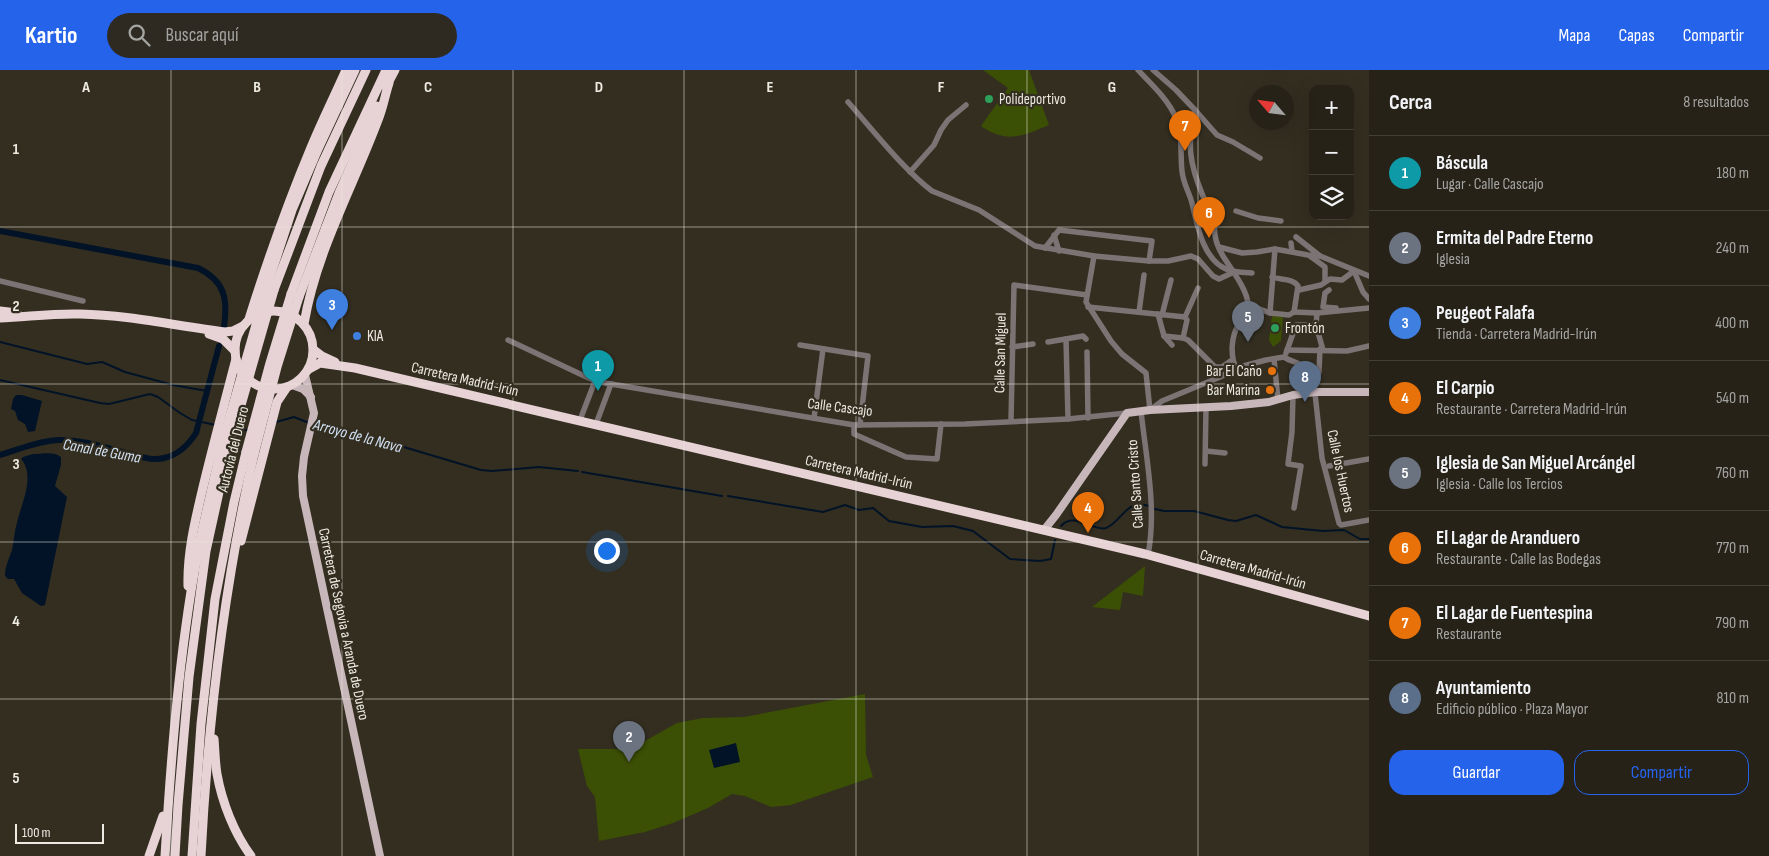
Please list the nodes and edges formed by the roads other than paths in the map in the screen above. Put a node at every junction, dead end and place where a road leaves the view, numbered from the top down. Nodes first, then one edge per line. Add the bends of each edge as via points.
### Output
1 (346, 70) edge
2 (355, 70) edge
3 (366, 70) edge
4 (386, 70) edge
5 (395, 70) edge
6 (1138, 70) edge
7 (1153, 70) edge
8 (389, 83) junction
9 (848, 102) dead end
10 (966, 105) dead end
11 (1195, 110) junction
12 (1260, 158) dead end
13 (910, 172) junction
14 (1236, 211) dead end
15 (1281, 221) dead end
16 (1054, 235) junction
17 (1296, 237) dead end
18 (1291, 243) dead end
19 (1219, 247) junction
20 (1045, 248) junction
21 (1275, 249) junction
22 (1059, 251) junction
23 (1292, 251) junction
24 (1094, 256) junction
25 (1308, 256) junction
26 (1320, 256) junction
27 (1149, 261) junction
28 (1354, 271) junction
29 (1234, 272) junction
30 (1325, 272) junction
31 (1252, 273) dead end
32 (1144, 275) dead end
33 (1369, 276) edge
34 (1272, 277) junction
35 (1338, 279) junction
36 (1170, 280) dead end
37 (0, 281) edge
38 (1325, 281) junction
39 (270, 288) junction
40 (1198, 288) dead end
41 (1299, 290) junction
42 (1329, 290) dead end
43 (1087, 295) junction
44 (295, 296) junction
45 (1369, 299) edge
46 (83, 301) dead end
47 (1088, 307) junction
48 (1248, 308) junction
49 (1369, 308) edge
50 (0, 311) edge
51 (1340, 311) junction
52 (1139, 312) junction
53 (1294, 312) junction
54 (1270, 313) junction
55 (1317, 313) junction
56 (45, 314) junction
57 (1160, 315) junction
58 (1185, 317) junction
59 (0, 318) edge
60 (246, 322) junction
61 (304, 324) junction
62 (1316, 325) junction
63 (182, 327) junction
64 (1164, 336) junction
65 (1183, 338) junction
66 (1066, 339) junction
67 (1086, 339) dead end
68 (508, 340) dead end
69 (1048, 342) dead end
70 (1033, 344) dead end
71 (800, 345) dead end
72 (1172, 345) dead end
73 (1369, 346) edge
74 (1012, 347) junction
75 (823, 349) junction
76 (1322, 349) junction
77 (314, 350) junction
78 (1287, 350) junction
79 (1087, 352) dead end
80 (235, 355) junction
81 (1284, 357) junction
82 (1274, 359) junction
83 (1232, 360) junction
84 (340, 365) junction
85 (1236, 368) junction
86 (307, 372) junction
87 (595, 381) junction
88 (611, 384) junction
89 (290, 386) junction
90 (1315, 388) junction
91 (1369, 392) edge
92 (1293, 395) junction
93 (312, 397) junction
94 (1278, 400) junction
95 (1206, 408) junction
96 (1146, 410) junction
97 (1127, 413) junction
98 (814, 418) junction
99 (1088, 418) junction
100 (1068, 419) junction
101 (580, 420) junction
102 (1011, 421) junction
103 (596, 424) junction
104 (941, 424) junction
105 (857, 425) junction
106 (225, 446) junction
107 (1206, 451) junction
108 (250, 453) junction
109 (1225, 453) dead end
110 (1369, 459) edge
111 (1205, 464) dead end
112 (1329, 466) dead end
113 (1294, 508) dead end
114 (1369, 520) edge
115 (1044, 530) junction
116 (1148, 555) junction
117 (189, 605) junction
118 (1369, 616) edge
119 (222, 624) junction
120 (214, 696) junction
121 (168, 799) junction
122 (148, 856) edge
123 (165, 856) edge
124 (175, 856) edge
125 (192, 856) edge
126 (201, 856) edge
127 (251, 856) edge
128 (380, 856) edge

1 - 60 highway via 307,157
2 - 39 highway via 292,210
3 - 39 highway, Autovía del Duero
4 - 44 highway, Autovía del Duero via 329,192
5 - 8 highway
6 - 29 street via 1177,119 1182,172 1201,240 1224,269
7 - 11 street
8 - 44 highway
8 - 61 highway via 379,117 322,256
9 - 13 street
10 - 13 street via 948,120 934,145
11 - 12 street via 1217,135
11 - 19 street via 1191,127 1191,164 1212,213
13 - 20 street via 932,191 979,210 1028,243
14 - 15 street
16 - 20 street
16 - 22 street
16 - 27 street via 1059,230 1152,241
17 - 26 street
18 - 23 street
19 - 21 street via 1242,253
19 - 29 street
20 - 22 street
21 - 23 street
21 - 34 street
22 - 24 street
23 - 25 street
24 - 27 street
24 - 43 street
25 - 26 street
25 - 30 street via 1322,263
26 - 28 street
27 - 29 street via 1191,256 1219,279
28 - 33 street
28 - 35 street via 1342,280
28 - 45 street
29 - 31 street
29 - 48 street
30 - 35 street
30 - 38 street
32 - 52 street
34 - 41 street via 1293,281
34 - 54 street
35 - 38 street
36 - 57 street
37 - 46 street
38 - 41 street
39 - 106 highway, Autovía del Duero, bridge
40 - 58 street
41 - 53 street
42 - 51 street via 1325,293 1323,308
43 - 47 street
43 - 74 street, Calle San Miguel via 1014,285
44 - 108 highway, Autovía del Duero, bridge via 270,363
47 - 52 street
47 - 96 street, Calle Santo Cristo via 1122,354 1146,373
48 - 54 street
48 - 83 street via 1232,344
49 - 51 street
50 - 56 highway
51 - 55 street
52 - 57 street
53 - 54 street via 1292,315
53 - 55 street
55 - 62 street
56 - 59 highway
56 - 63 highway via 114,316
57 - 58 street
57 - 64 street
58 - 65 street
60 - 61 highway via 272,310 289,314
60 - 63 highway via 233,331 225,332
60 - 80 highway via 238,333
61 - 77 highway
62 - 76 street
62 - 78 street via 1296,326
63 - 80 highway via 223,340
64 - 65 street
64 - 72 street
65 - 83 street via 1215,367 1222,367
66 - 67 street via 1083,336
66 - 69 street
66 - 100 street
68 - 87 street, Calle Cascajo
70 - 74 street
71 - 75 street
73 - 76 street via 1347,351
74 - 102 street, Calle San Miguel
75 - 98 street
75 - 105 street via 868,356
76 - 78 street
76 - 90 street
77 - 84 highway, Carretera Madrid-Irún
77 - 86 highway
78 - 81 street
79 - 99 street
80 - 89 highway via 241,372 261,388 274,390
80 - 117 highway via 190,547
81 - 82 street
81 - 90 street via 1298,363
82 - 85 street
82 - 94 street
83 - 85 street
84 - 86 highway, Carretera Madrid-Irún via 320,363
84 - 101 highway, Carretera Madrid-Irún
85 - 96 street
86 - 89 highway
86 - 93 main road, Carretera de Segovia a Aranda de Duero
87 - 88 street, Calle Cascajo
87 - 101 street
88 - 98 street, Calle Cascajo
88 - 103 street
89 - 93 main road via 302,389
89 - 119 highway via 277,402 274,412
90 - 91 main road, Calle Cascajo
90 - 92 main road, Calle Cascajo
90 - 114 street, Calle los Huertos via 1322,458 1339,523
92 - 94 main road, Calle Cascajo
92 - 113 street via 1288,464 1301,466
93 - 128 main road, Carretera de Segovia a Aranda de Duero via 314,413 302,476 304,504
94 - 95 main road, Calle Cascajo
95 - 96 main road, Calle Cascajo
95 - 107 street
96 - 97 main road, Calle Cascajo
96 - 116 street, Calle Santo Cristo via 1152,510
97 - 99 street, Calle Cascajo
97 - 115 main road
98 - 105 street, Calle Cascajo
99 - 100 street, Calle Cascajo
100 - 102 street, Calle Cascajo
101 - 103 highway, Carretera Madrid-Irún
102 - 104 street, Calle Cascajo
103 - 115 highway, Carretera Madrid-Irún
104 - 105 street, Calle Cascajo
104 - 105 street via 937,459 906,457 854,434
106 - 117 highway
106 - 124 highway, Autovía del Duero via 206,551 189,677
107 - 109 street
107 - 111 street
108 - 119 highway
108 - 125 highway, Autovía del Duero via 234,502 215,599 201,724
110 - 112 street
115 - 116 highway, Carretera Madrid-Irún
116 - 118 highway, Carretera Madrid-Irún
117 - 121 highway
119 - 120 highway
120 - 126 highway
120 - 127 highway via 217,774 228,812
121 - 122 highway
121 - 123 highway

